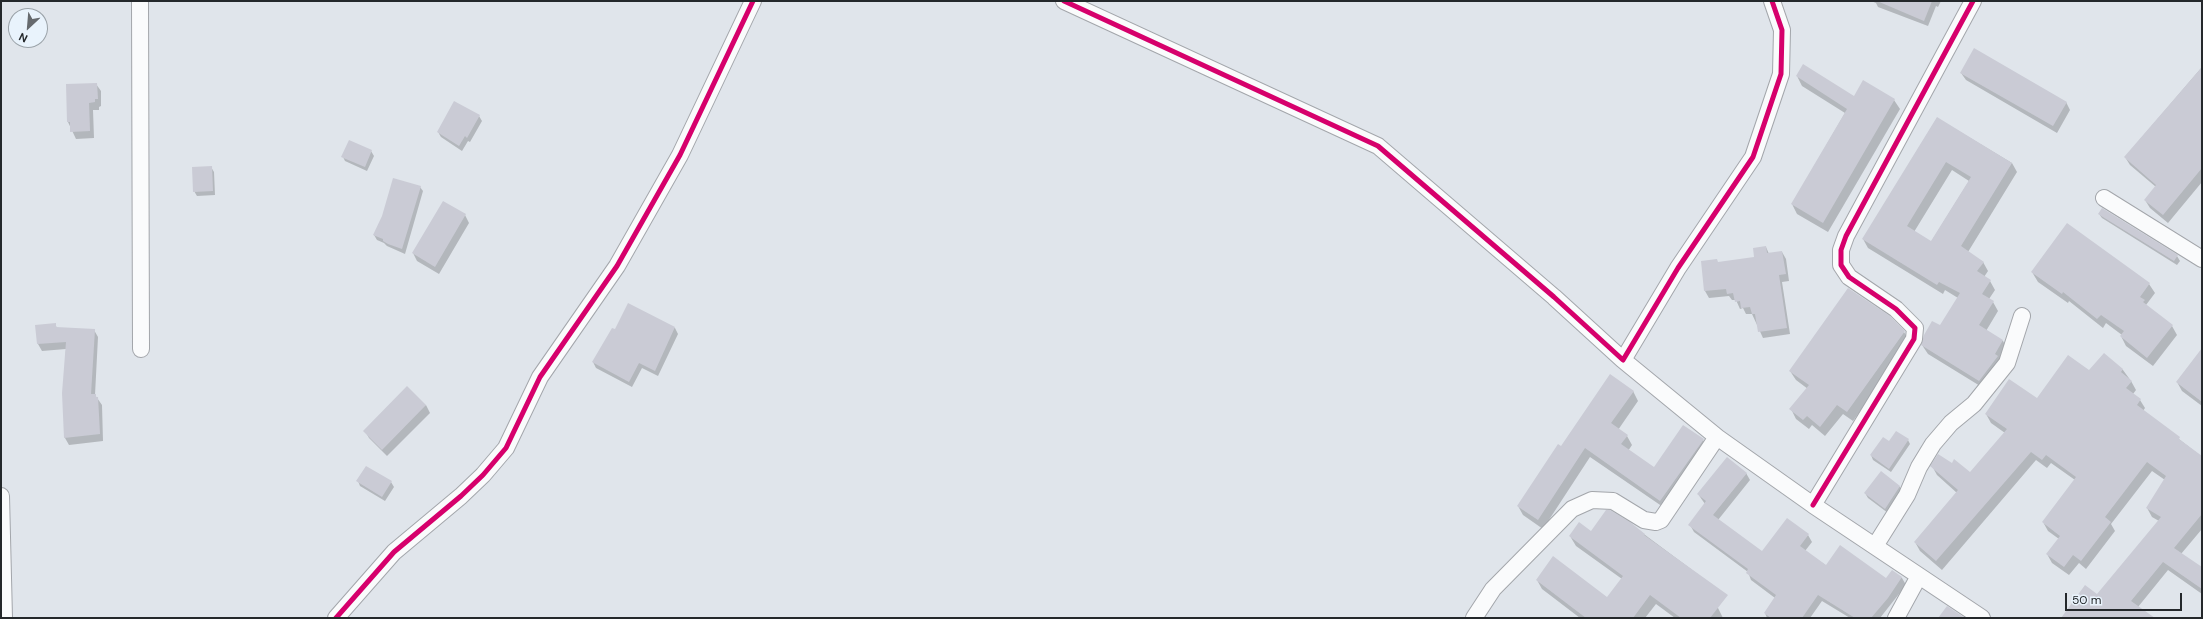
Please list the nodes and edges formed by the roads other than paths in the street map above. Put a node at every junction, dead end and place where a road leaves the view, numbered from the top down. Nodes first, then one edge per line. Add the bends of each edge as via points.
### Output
1 (140, 1) edge
2 (753, 1) edge
3 (1064, 1) edge
4 (1772, 1) edge
5 (1973, 1) edge
6 (2104, 198) dead end
7 (2202, 260) edge
8 (2022, 316) dead end
9 (141, 349) dead end
10 (1623, 360) junction
11 (1717, 437) junction
12 (1, 496) edge
13 (1813, 506) junction
14 (1875, 546) junction
15 (1919, 576) junction
16 (4, 618) edge
17 (336, 618) edge
18 (1474, 618) edge
19 (1896, 618) edge
20 (1982, 618) edge

1 - 9 street
2 - 17 street via 680,155 617,266 540,377 506,448 461,496 394,552
3 - 10 street via 1378,146 1554,297
4 - 10 street via 1782,30 1781,74 1753,156 1678,268
5 - 13 street via 1846,236 1841,250 1841,265 1850,277 1896,309 1915,328 1914,339
6 - 7 street
8 - 14 street via 2007,363 1974,404 1951,423 1933,444 1919,467 1907,495
10 - 11 street
11 - 13 street
11 - 18 street via 1661,520 1644,520 1613,501 1592,500 1572,509 1492,588
12 - 16 street
13 - 14 street
14 - 15 street
15 - 19 street
15 - 20 street

